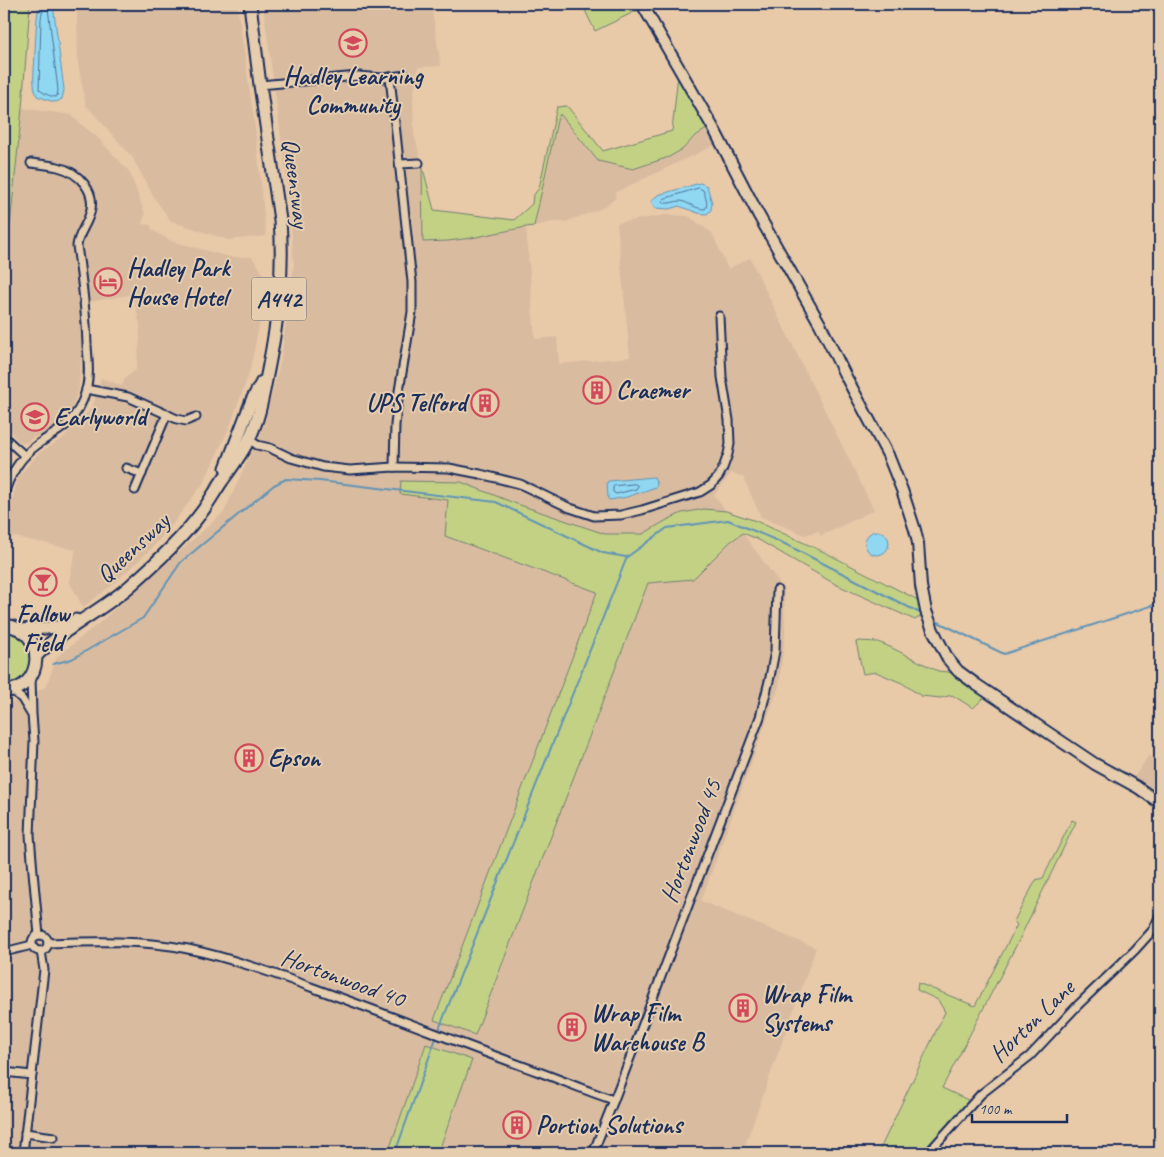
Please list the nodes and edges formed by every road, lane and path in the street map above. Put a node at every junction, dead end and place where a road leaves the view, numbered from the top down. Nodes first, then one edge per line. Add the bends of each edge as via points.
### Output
1 (250, 4) edge
2 (642, 4) edge
3 (406, 75) dead end
4 (390, 77) junction
5 (260, 86) junction
6 (31, 163) dead end
7 (419, 163) dead end
8 (400, 164) junction
9 (719, 316) dead end
10 (86, 390) junction
11 (166, 414) junction
12 (196, 417) dead end
13 (244, 437) junction
14 (4, 438) edge
15 (25, 456) junction
16 (126, 468) dead end
17 (394, 468) junction
18 (142, 474) junction
19 (135, 490) dead end
20 (4, 495) edge
21 (776, 590) dead end
22 (89, 616) junction
23 (4, 624) edge
24 (22, 630) junction
25 (36, 656) junction
26 (31, 676) junction
27 (7, 691) edge
28 (32, 714) junction
29 (1160, 803) edge
30 (1160, 915) edge
31 (39, 935) junction
32 (48, 943) junction
33 (32, 945) junction
34 (4, 952) edge
35 (41, 952) junction
36 (4, 1072) edge
37 (32, 1075) junction
38 (614, 1100) junction
39 (25, 1134) junction
40 (54, 1137) dead end
41 (23, 1153) edge
42 (592, 1153) edge
43 (928, 1153) edge

1 - 5 main road, Queensway / A442
2 - 29 street via 715,131 888,455 915,530 926,611 948,659 972,682
3 - 4 street
4 - 5 street via 358,76
4 - 8 street
5 - 13 main road, Queensway / A442 via 282,238 280,296 268,369 252,400
6 - 10 street via 73,173 86,185 91,196 91,212 77,246 86,325
7 - 8 street
8 - 17 street via 412,312 398,391
9 - 17 street via 730,444 719,476 700,492 621,515 594,516 520,484 480,474 448,468
10 - 11 street via 128,397
10 - 15 street via 68,424
11 - 12 street via 186,421
11 - 18 street
13 - 17 street via 260,440 292,458 323,467 350,470
13 - 22 main road, Queensway / A442 via 221,483 185,533 129,586
14 - 15 street
15 - 20 street via 12,474
16 - 18 street
18 - 19 street
21 - 38 street, Hortonwood 45 via 775,651 760,717
22 - 24 main road, Queensway / A442 via 57,626
22 - 25 main road, Queensway / A442
23 - 24 main road, A442
24 - 25 main road via 32,641
25 - 26 main road
26 - 27 main road
26 - 28 street
27 - 28 street via 22,699
28 - 31 street via 30,835
30 - 43 street, Horton Lane via 1153,930 1136,950 1030,1056 981,1094
31 - 32 street via 47,938
31 - 33 street
32 - 35 street via 46,950
32 - 38 street, Hortonwood 40 via 138,942 226,959
33 - 34 street
33 - 35 street
35 - 37 street via 44,970
36 - 37 street
37 - 39 street
38 - 42 street, Hortonwood 45
39 - 40 street
39 - 41 street

